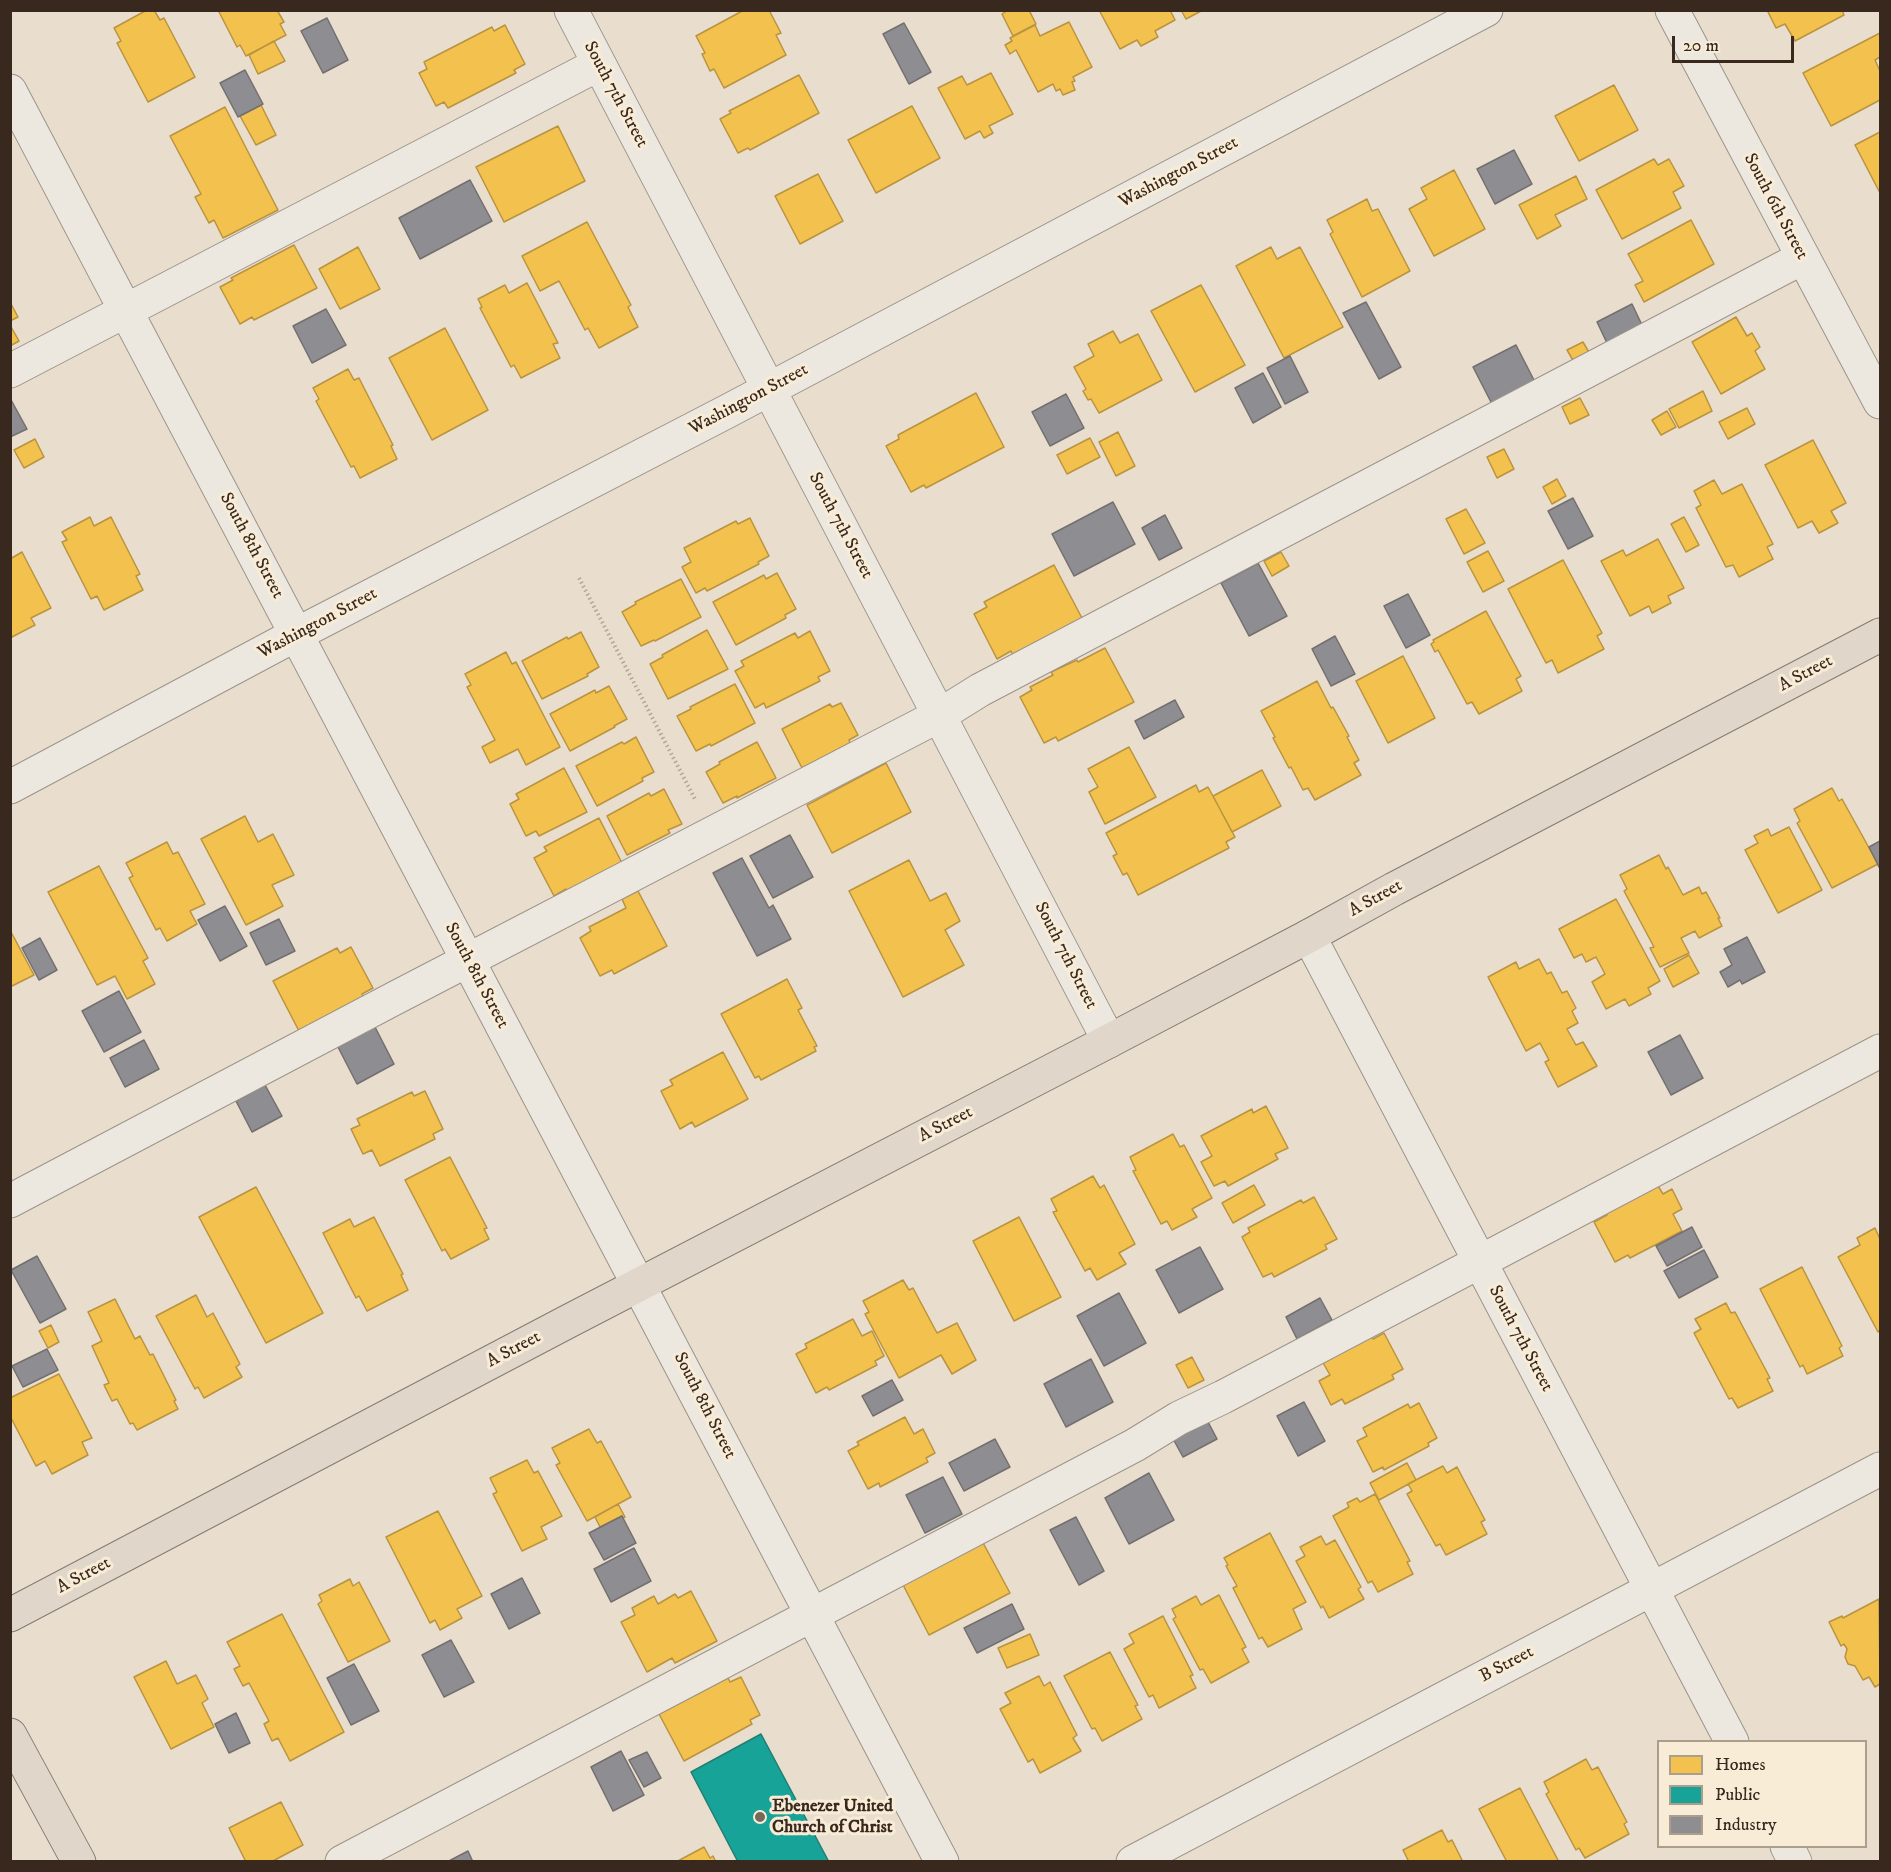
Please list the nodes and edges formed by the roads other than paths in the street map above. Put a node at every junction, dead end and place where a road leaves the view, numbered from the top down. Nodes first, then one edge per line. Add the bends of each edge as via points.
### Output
1 (571, 10) edge
2 (1486, 10) edge
3 (1672, 10) edge
4 (599, 64) junction
5 (10, 91) edge
6 (1803, 258) junction
7 (126, 310) junction
8 (10, 371) edge
9 (768, 390) junction
10 (1881, 402) edge
11 (297, 634) junction
12 (1881, 635) edge
13 (940, 715) junction
14 (10, 787) edge
15 (1309, 936) junction
16 (468, 961) junction
17 (1109, 1041) junction
18 (1881, 1051) edge
19 (10, 1201) edge
20 (1480, 1263) junction
21 (640, 1284) junction
22 (1881, 1469) edge
23 (1652, 1589) junction
24 (813, 1614) junction
25 (10, 1615) edge
26 (10, 1735) edge
27 (1731, 1740) edge
28 (1788, 1848) edge
29 (79, 1862) edge
30 (342, 1862) edge
31 (942, 1862) edge
32 (1133, 1862) edge
33 (1795, 1862) edge

1 - 4 street, South 7th Street
2 - 9 street, Washington Street
3 - 6 street, South 6th Street
4 - 7 street
4 - 9 street, South 7th Street
5 - 7 street, South 8th Street
6 - 10 street, South 6th Street
6 - 13 street via 980,690
7 - 8 street
7 - 11 street, South 8th Street
9 - 11 street, Washington Street
9 - 13 street, South 7th Street
11 - 14 street, Washington Street
11 - 16 street, South 8th Street
12 - 15 main road, A Street
13 - 16 street
13 - 17 street, South 7th Street
15 - 17 main road, A Street
15 - 20 street, South 7th Street
16 - 19 street
16 - 21 street, South 8th Street
17 - 21 main road, A Street
18 - 20 street
20 - 23 street, South 7th Street
20 - 24 street
21 - 24 street, South 8th Street
21 - 25 main road, A Street
22 - 23 street, B Street
23 - 27 street, South 7th Street
23 - 32 street, B Street
24 - 30 street
24 - 31 street, South 8th Street
26 - 29 main road
28 - 33 street

